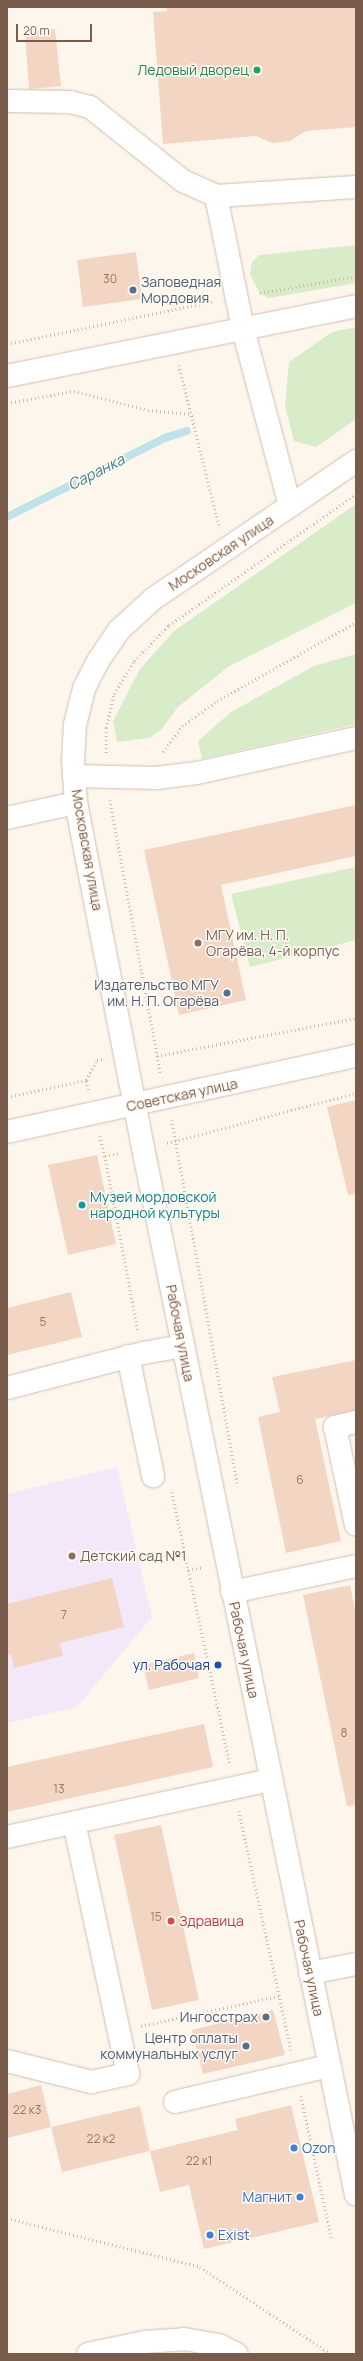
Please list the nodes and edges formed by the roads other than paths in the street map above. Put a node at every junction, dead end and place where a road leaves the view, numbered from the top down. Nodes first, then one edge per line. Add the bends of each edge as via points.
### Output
1 (7, 101) edge
2 (356, 187) edge
3 (216, 196) junction
4 (356, 306) edge
5 (243, 329) junction
6 (7, 376) edge
7 (356, 461) edge
8 (290, 506) junction
9 (356, 738) edge
10 (74, 776) junction
11 (76, 803) junction
12 (7, 818) edge
13 (356, 1056) edge
14 (136, 1105) junction
15 (7, 1132) edge
16 (183, 1346) junction
17 (135, 1355) junction
18 (7, 1388) edge
19 (356, 1422) edge
20 (351, 1469) edge
21 (161, 1480) road end
22 (356, 1525) edge
23 (356, 1566) edge
24 (232, 1592) junction
25 (270, 1780) junction
26 (74, 1823) junction
27 (7, 1837) edge
28 (356, 1964) edge
29 (310, 1973) junction
30 (7, 2061) edge
31 (329, 2066) junction
32 (175, 2102) dead end
33 (356, 2195) edge
34 (88, 2354) edge
35 (237, 2354) edge

1 - 3 street via 70,102 90,108 184,181
2 - 3 street
3 - 5 street
4 - 5 street
5 - 6 street
5 - 8 street
7 - 8 street, Московская улица
8 - 10 street, Московская улица via 154,600 119,630 98,661 84,689 75,724
9 - 10 street via 197,773 156,778
10 - 11 street, Московская улица
11 - 12 street
11 - 14 street, Московская улица
13 - 14 street, Советская улица
14 - 15 street, Советская улица
14 - 16 street, Рабочая улица
16 - 17 street
16 - 24 street, Рабочая улица
17 - 18 street
17 - 21 street
19 - 20 street via 336,1426
20 - 22 street
23 - 24 street
24 - 25 street, Рабочая улица
25 - 26 street
25 - 29 street, Рабочая улица
26 - 27 street
26 - 30 street via 128,2074 91,2082
28 - 29 street
29 - 31 street, Рабочая улица
31 - 32 street
31 - 33 street, Рабочая улица
34 - 35 street via 145,2342 184,2339 219,2345

